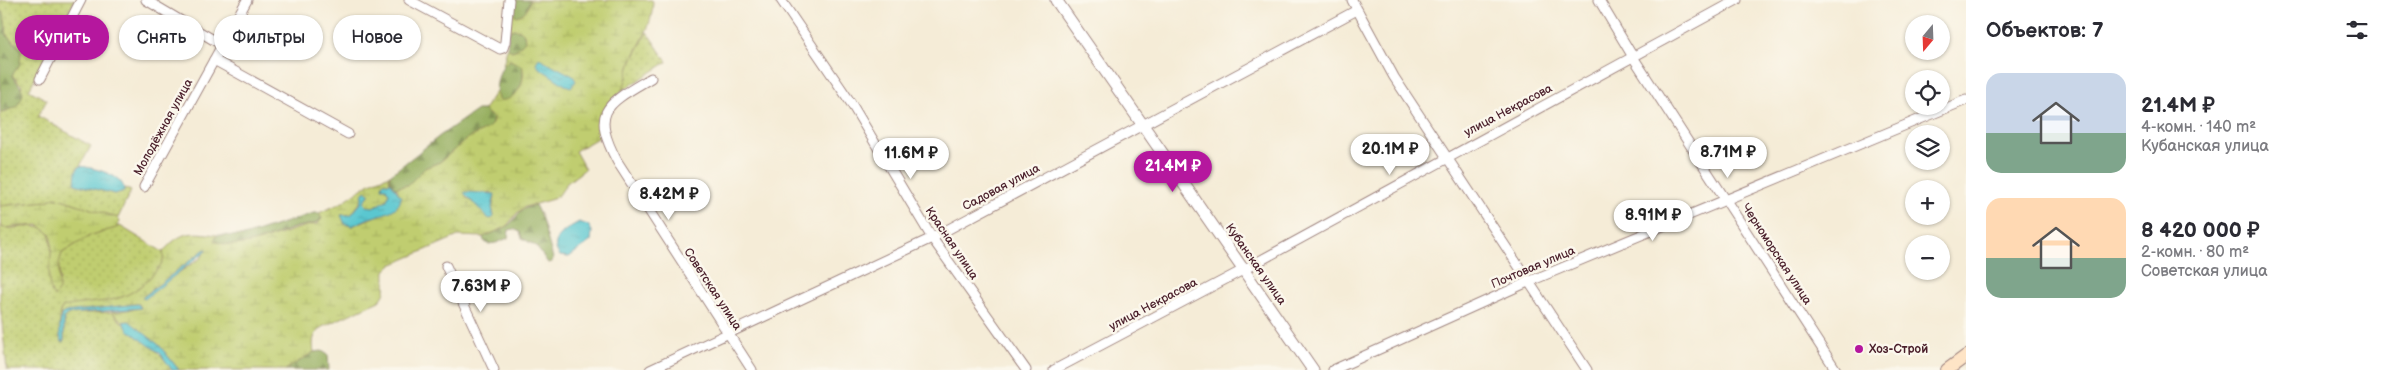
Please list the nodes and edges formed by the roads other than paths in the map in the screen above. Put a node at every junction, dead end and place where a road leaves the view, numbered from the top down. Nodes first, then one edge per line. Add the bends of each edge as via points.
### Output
1 (80, 0) edge
2 (146, 0) edge
3 (247, 0) edge
4 (409, 0) edge
5 (509, 0) edge
6 (781, 0) edge
7 (1056, 0) edge
8 (1352, 0) edge
9 (1599, 0) edge
10 (1737, 0) edge
11 (1357, 10) junction
12 (239, 15) edge
13 (214, 40) edge
14 (1633, 57) junction
15 (214, 60) joint
16 (650, 78) dead end
17 (40, 79) dead end
18 (1966, 100) edge
19 (1142, 125) junction
20 (348, 134) dead end
21 (1447, 158) junction
22 (144, 187) dead end
23 (1726, 198) junction
24 (932, 238) junction
25 (446, 266) dead end
26 (1243, 270) junction
27 (1528, 282) junction
28 (728, 334) junction
29 (1966, 356) edge
30 (494, 370) edge
31 (650, 370) edge
32 (752, 370) edge
33 (1026, 370) edge
34 (1054, 370) edge
35 (1313, 370) edge
36 (1333, 370) edge
37 (1587, 370) edge
38 (1836, 370) edge
39 (1947, 370) edge

1 - 17 street
2 - 13 street
3 - 12 street, Молодёжная улица
4 - 5 street via 496,48 503,48
6 - 24 street, Красная улица via 851,103
7 - 19 street, Кубанская улица
8 - 11 street
9 - 14 street, Черноморская улица
10 - 14 street, улица Некрасова
11 - 19 street, Садовая улица
11 - 21 street via 1394,77
14 - 21 street, улица Некрасова
14 - 23 street, Черноморская улица
15 - 20 street
15 - 22 street, Молодёжная улица
16 - 28 street, Советская улица via 620,96 607,110 603,118 604,132 617,161
18 - 23 street, Почтовая улица
19 - 24 street, Садовая улица
19 - 26 street, Кубанская улица
21 - 26 street, улица Некрасова
21 - 27 street
23 - 27 street, Почтовая улица
23 - 38 street, Черноморская улица
24 - 28 street, Садовая улица
24 - 33 street, Красная улица
25 - 30 street
26 - 34 street, улица Некрасова
26 - 35 street, Кубанская улица
27 - 36 street, Почтовая улица
27 - 37 street
28 - 31 street, Садовая улица
28 - 32 street, Советская улица
29 - 39 main road

